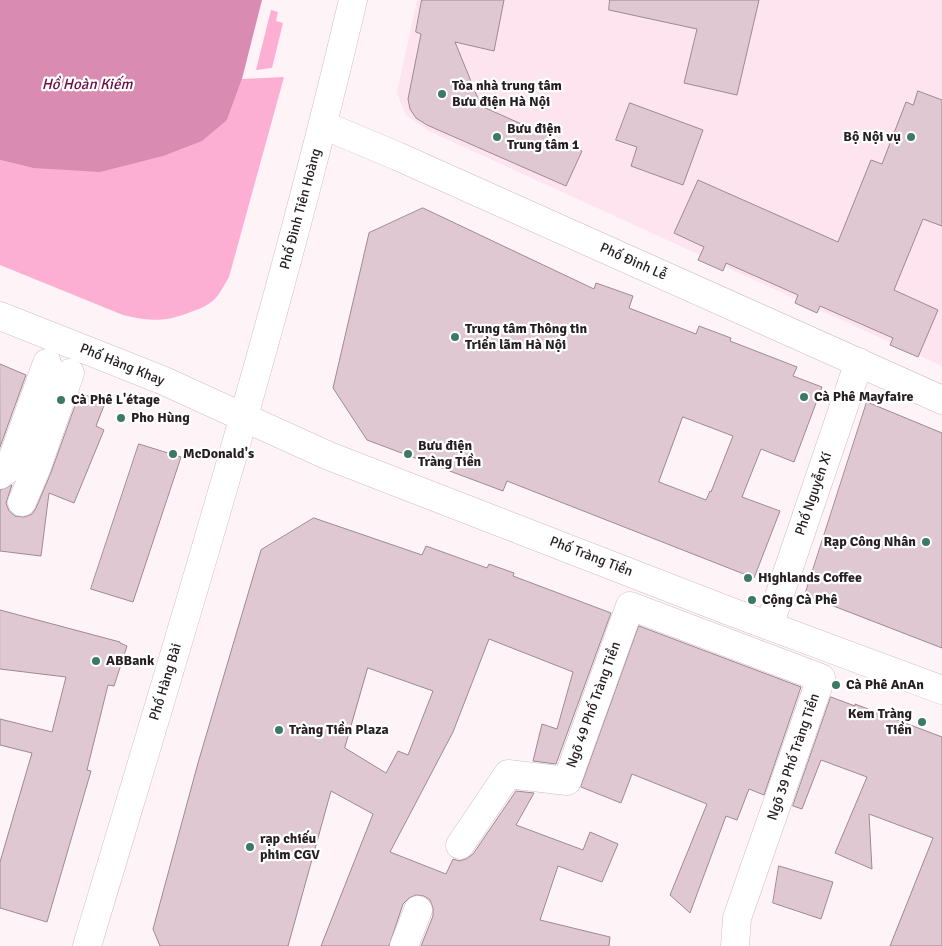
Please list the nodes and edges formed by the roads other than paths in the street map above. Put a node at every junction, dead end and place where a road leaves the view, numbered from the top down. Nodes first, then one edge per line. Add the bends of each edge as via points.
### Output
1 (353, 0) edge
2 (324, 126) junction
3 (0, 316) edge
4 (859, 362) junction
5 (942, 400) edge
6 (243, 417) junction
7 (0, 475) edge
8 (22, 502) dead end
9 (630, 606) joint
10 (769, 626) junction
11 (942, 690) edge
12 (460, 845) dead end
13 (418, 910) dead end
14 (87, 946) edge
15 (404, 946) edge
16 (735, 946) edge

1 - 2 street, Phố Đinh Tiên Hoàng
2 - 4 street, Phố Đinh Lễ
2 - 6 street, Phố Đinh Tiên Hoàng
3 - 6 street, Phố Hàng Khay via 162,380
4 - 5 street, Phố Đinh Lễ
4 - 10 street, Phố Nguyễn Xí
6 - 10 street, Phố Tràng Tiền via 329,456
6 - 14 street, Phố Hàng Bài
7 - 8 street via 9,468 59,368 36,469
9 - 12 street, Ngõ 49 Phố Tràng Tiền via 566,781 508,774
9 - 16 street, Ngõ 39 Phố Tràng Tiền via 822,678 737,918
10 - 11 street, Phố Tràng Tiền
13 - 15 street

